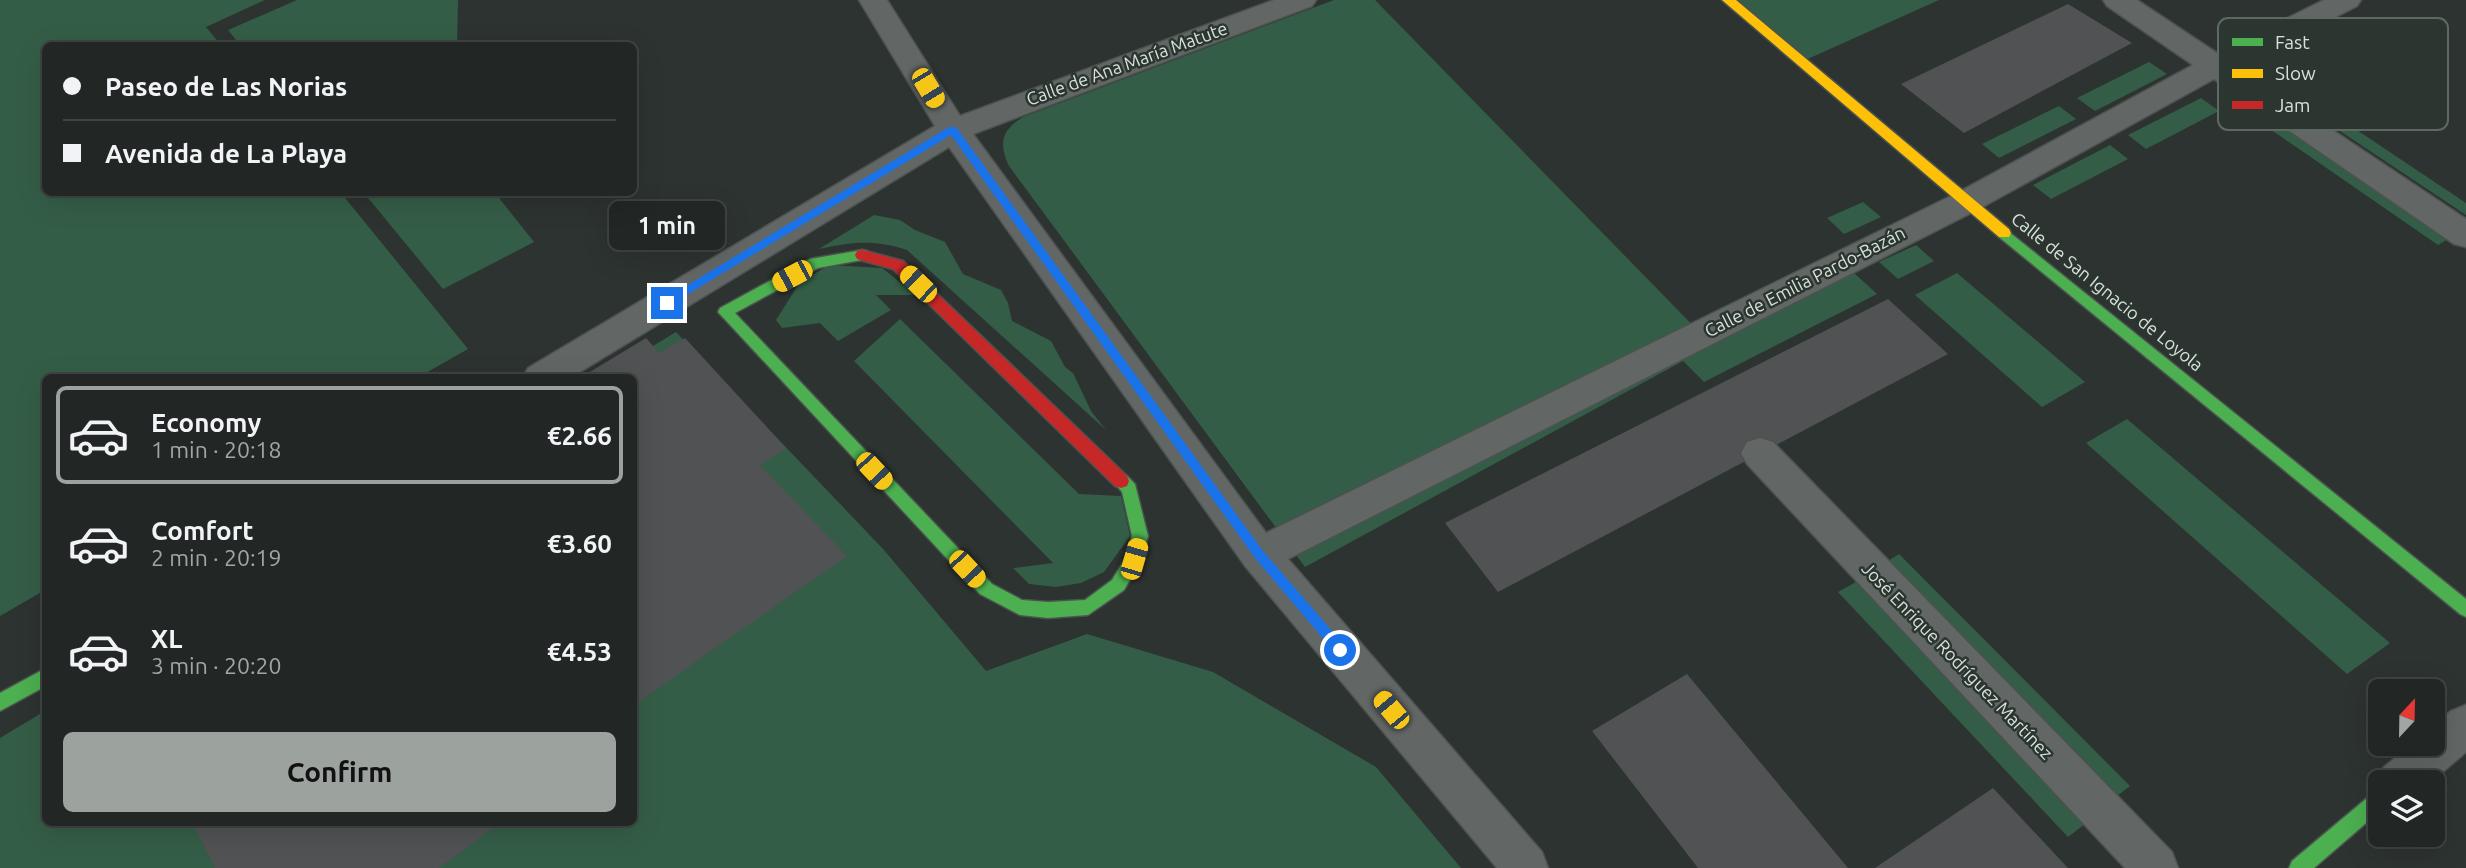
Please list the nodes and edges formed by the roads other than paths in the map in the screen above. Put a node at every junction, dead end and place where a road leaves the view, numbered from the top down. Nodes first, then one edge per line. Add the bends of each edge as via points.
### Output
1 (873, 0) edge
2 (1302, 0) edge
3 (1728, 0) edge
4 (2117, 0) edge
5 (2347, 0) edge
6 (2311, 18) edge
7 (2216, 66) joint
8 (953, 130) junction
9 (2311, 130) edge
10 (1966, 202) junction
11 (2466, 235) edge
12 (689, 289) junction
13 (725, 312) junction
14 (548, 374) edge
15 (1760, 453) dead end
16 (1259, 554) junction
17 (2466, 609) edge
18 (42, 678) edge
19 (0, 703) edge
20 (2466, 725) edge
21 (2413, 770) edge
22 (2368, 809) edge
23 (1527, 868) edge
24 (2156, 868) edge
25 (2299, 868) edge

1 - 8 street
2 - 8 street, Calle de Ana María Matute
3 - 10 street, Calle de San Ignacio de Loyola
4 - 7 street
5 - 6 street, Calle de Emilia Pardo-Bazán
7 - 10 street, Calle de Emilia Pardo-Bazán
8 - 12 street
8 - 16 street
9 - 11 street
10 - 16 street, Calle de Emilia Pardo-Bazán
10 - 17 street, Calle de San Ignacio de Loyola
12 - 13 street
12 - 14 street
13 - 13 street via 986,589 1020,607 1048,610 1088,607 1118,585 1134,559 1140,537 1129,489 898,265 862,255 815,263
15 - 24 street, José Enrique Rodríguez Martínez
16 - 23 street
18 - 19 street
20 - 21 street
22 - 25 street

